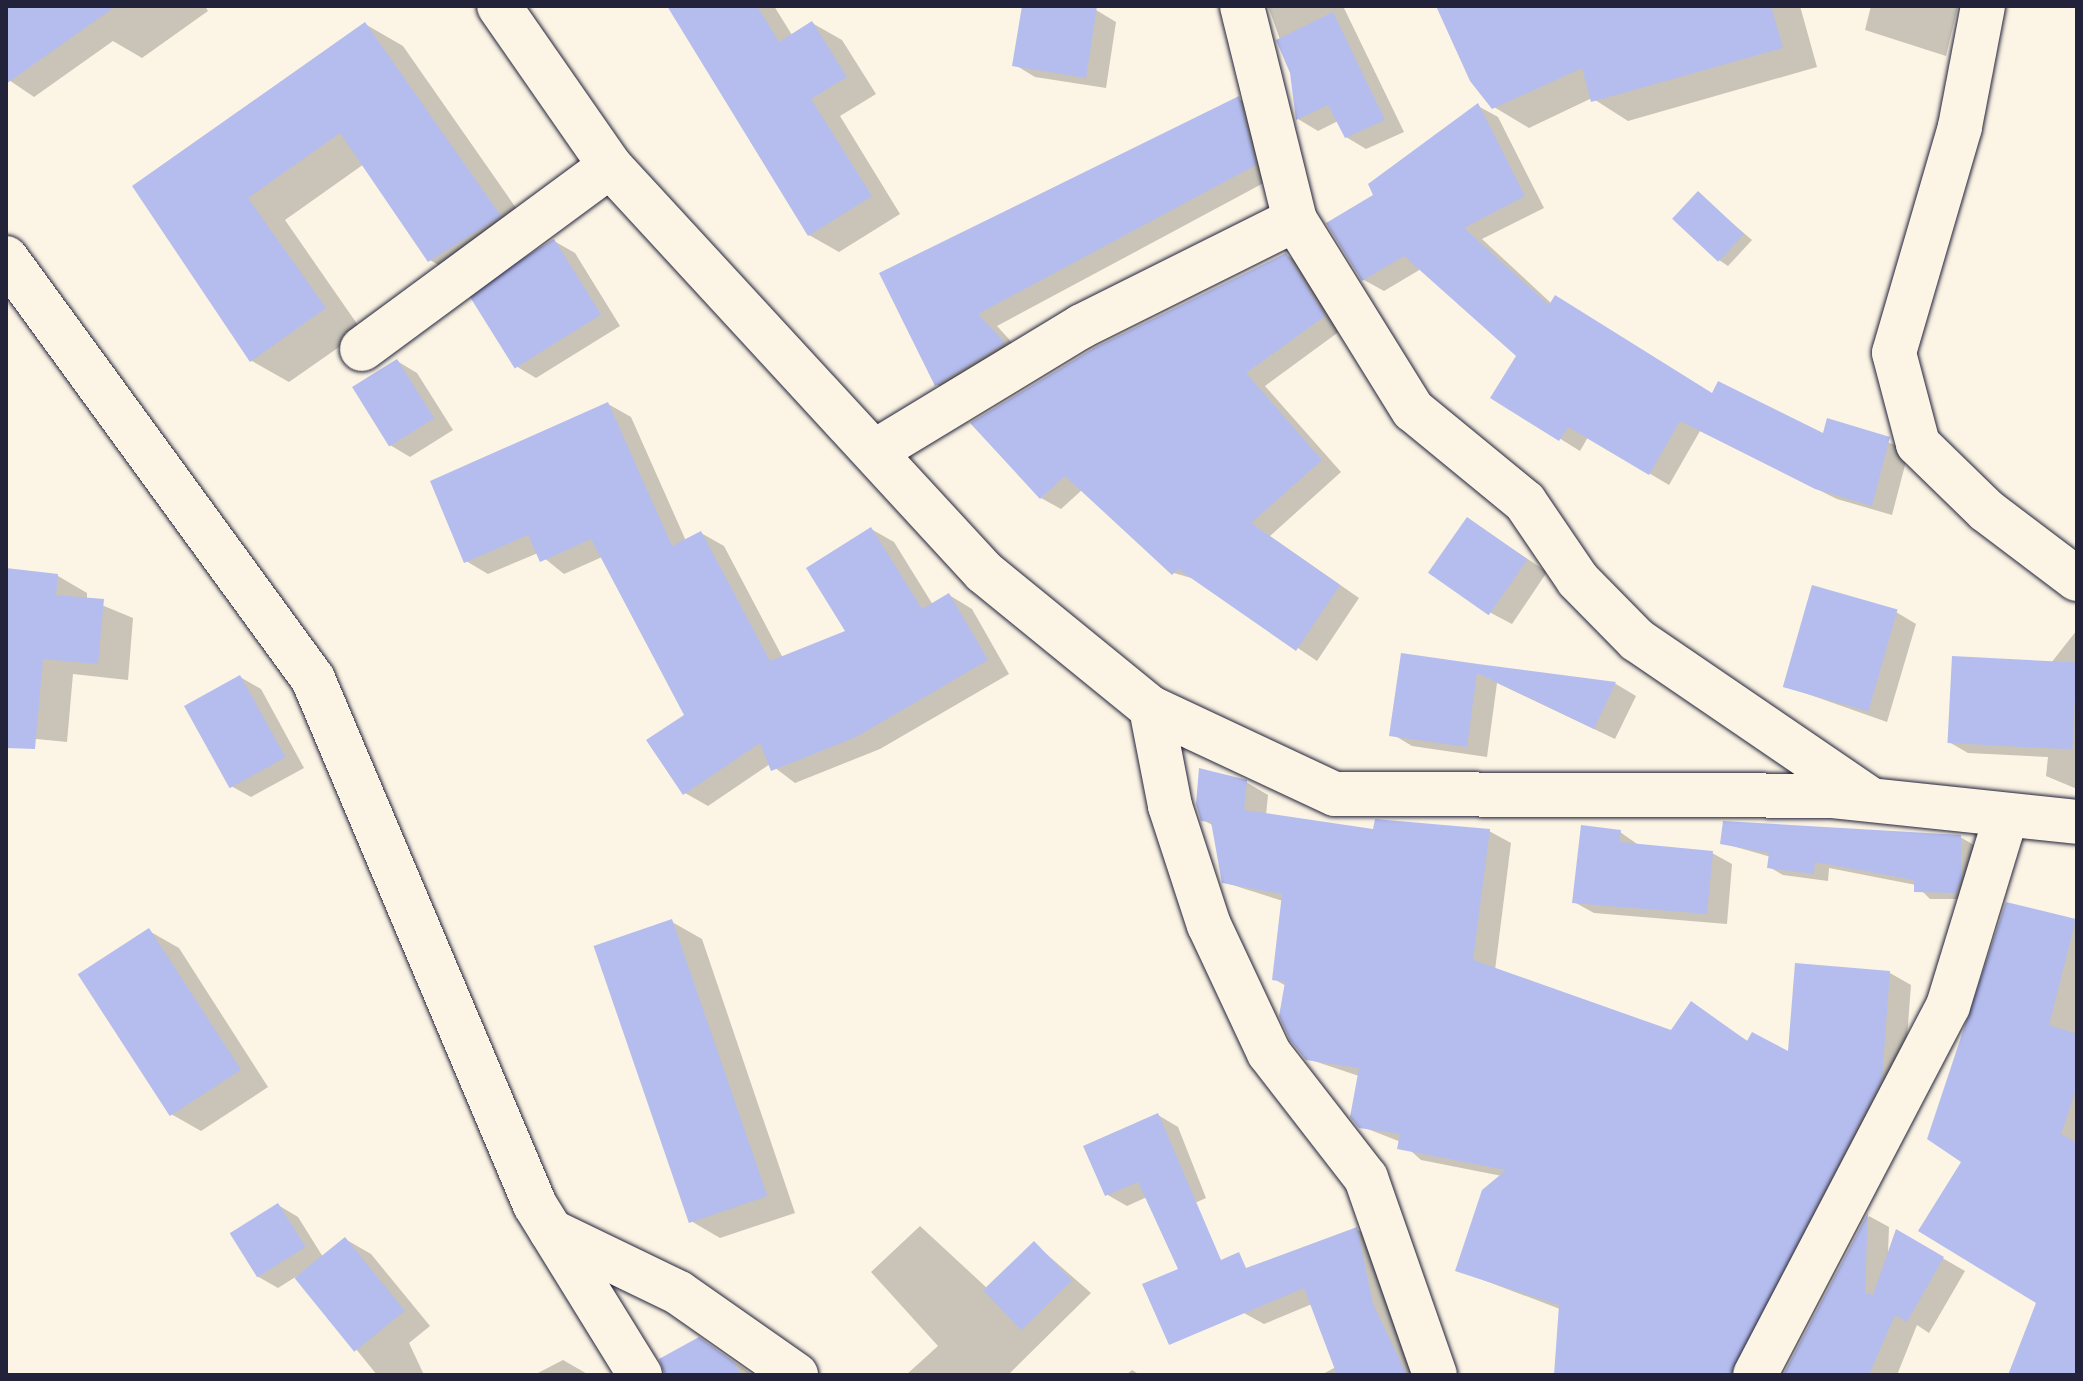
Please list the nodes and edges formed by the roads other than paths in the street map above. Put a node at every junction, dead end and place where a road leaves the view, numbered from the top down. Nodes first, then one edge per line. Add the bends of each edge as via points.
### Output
1 (499, 6) edge
2 (1242, 6) edge
3 (1983, 6) edge
4 (610, 166) junction
5 (1295, 220) junction
6 (6, 258) edge
7 (362, 349) dead end
8 (874, 452) junction
9 (2077, 579) edge
10 (1151, 708) junction
11 (1872, 800) junction
12 (2006, 816) junction
13 (2077, 822) edge
14 (551, 1231) junction
15 (640, 1375) edge
16 (796, 1375) edge
17 (1435, 1375) edge
18 (1755, 1375) edge

1 - 4 street
2 - 5 street
3 - 9 street via 1960,127 1894,353 1918,444 1987,511
4 - 7 street
4 - 8 street
5 - 8 street via 1082,326
5 - 11 street via 1413,410 1525,502 1578,580 1637,640
6 - 14 street via 313,679
8 - 10 street via 984,572
10 - 11 street via 1335,794
10 - 17 street via 1170,806 1209,925 1269,1053 1366,1178
11 - 12 street
12 - 13 street
12 - 18 street via 1948,1006
14 - 15 street
14 - 16 street via 679,1293

